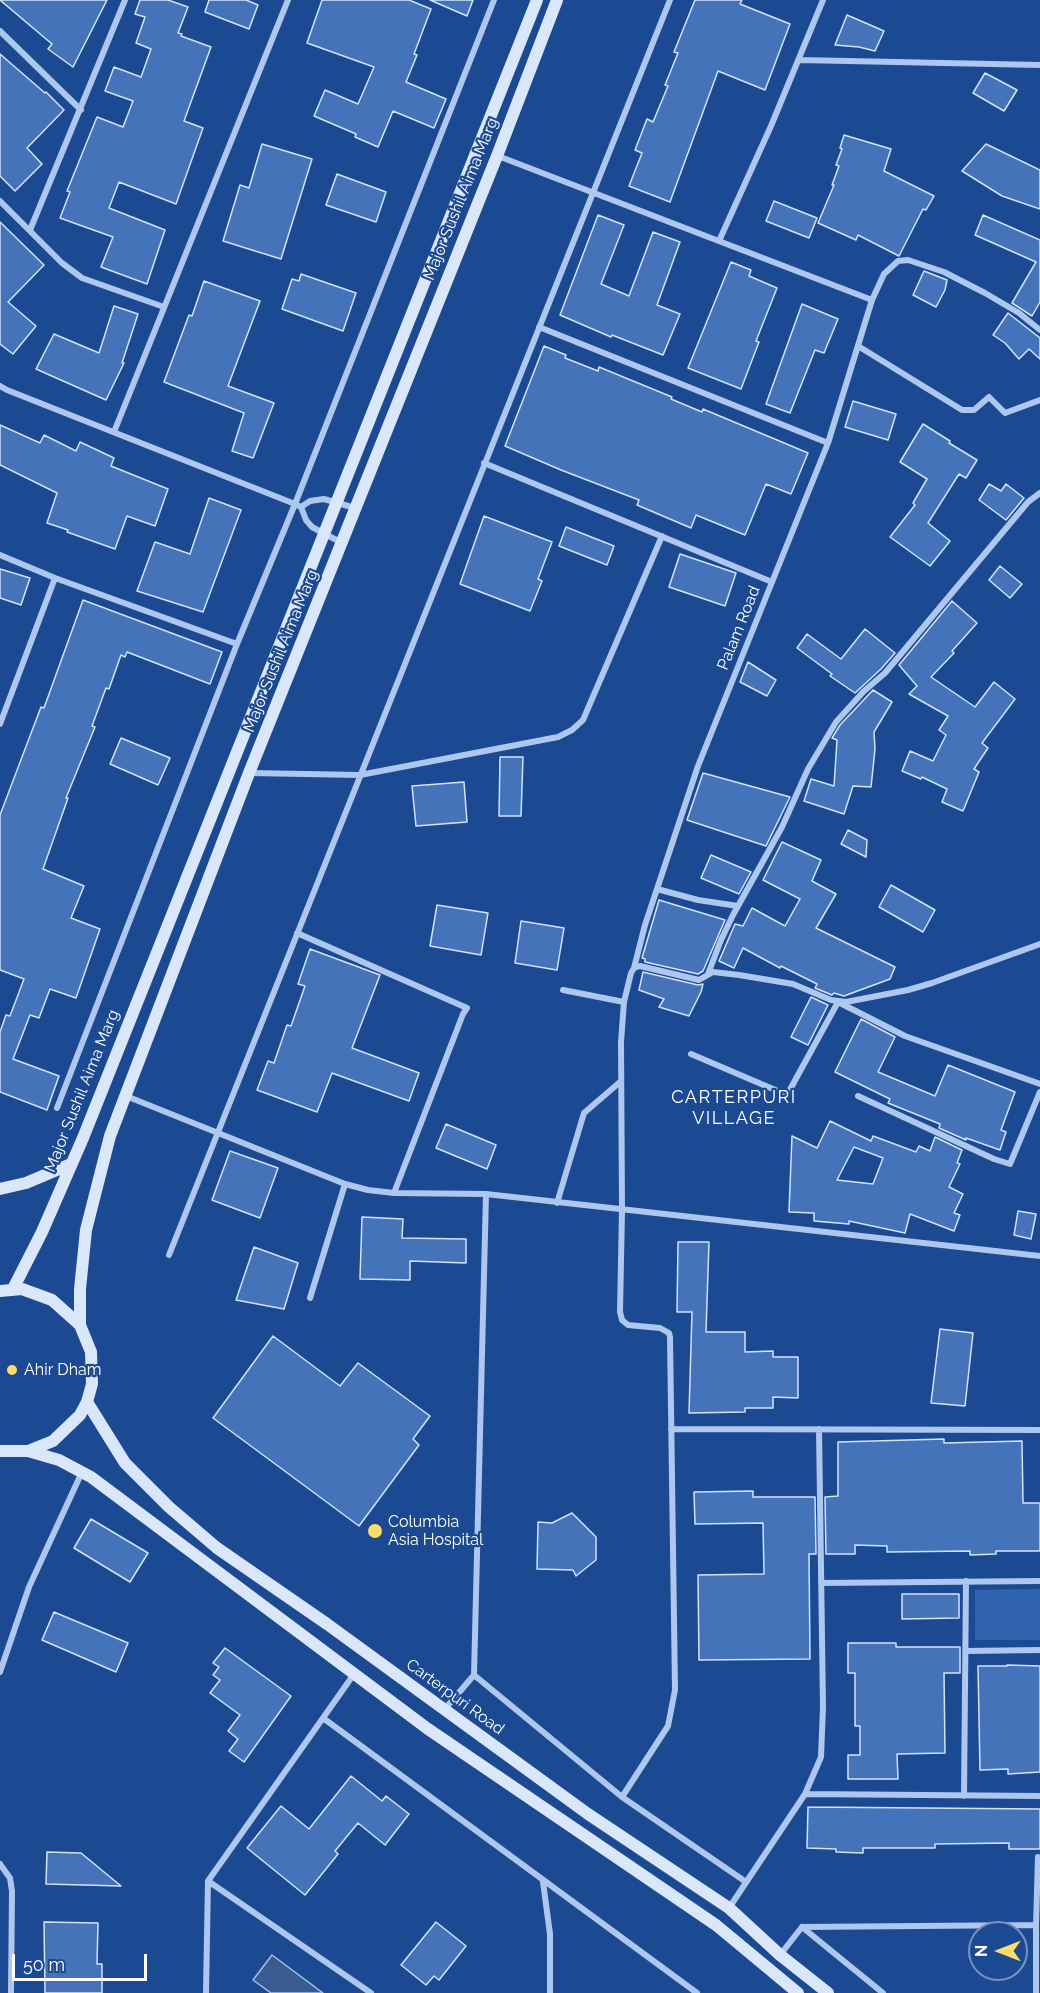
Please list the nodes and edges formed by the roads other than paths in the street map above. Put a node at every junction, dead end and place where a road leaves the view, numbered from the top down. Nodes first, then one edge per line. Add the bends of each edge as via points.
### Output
1 (125, 0) edge
2 (288, 0) edge
3 (494, 0) edge
4 (537, 0) edge
5 (557, 0) edge
6 (670, 0) edge
7 (823, 0) edge
8 (0, 31) edge
9 (799, 60) junction
10 (1040, 65) edge
11 (81, 110) junction
12 (497, 156) junction
13 (593, 193) junction
14 (0, 201) edge
15 (30, 230) junction
16 (719, 241) junction
17 (872, 300) junction
18 (164, 307) junction
19 (538, 327) junction
20 (1040, 330) edge
21 (858, 346) junction
22 (0, 386) edge
23 (1040, 400) edge
24 (114, 432) junction
25 (828, 443) junction
26 (484, 463) junction
27 (1040, 493) edge
28 (337, 502) junction
29 (298, 506) junction
30 (355, 508) junction
31 (325, 535) junction
32 (662, 537) junction
33 (342, 543) junction
34 (0, 555) edge
35 (55, 578) junction
36 (772, 582) junction
37 (237, 644) junction
38 (0, 724) edge
39 (249, 773) junction
40 (360, 775) junction
41 (657, 889) junction
42 (738, 906) junction
43 (297, 933) junction
44 (1040, 944) edge
45 (634, 968) junction
46 (708, 974) junction
47 (563, 990) dead end
48 (624, 1002) junction
49 (838, 1002) junction
50 (691, 1054) dead end
51 (620, 1082) junction
52 (1040, 1084) edge
53 (1040, 1092) edge
54 (125, 1095) junction
55 (858, 1095) dead end
56 (57, 1108) dead end
57 (217, 1134) junction
58 (71, 1164) junction
59 (345, 1184) junction
60 (0, 1189) edge
61 (394, 1193) junction
62 (486, 1194) junction
63 (557, 1203) junction
64 (622, 1210) junction
65 (169, 1255) dead end
66 (1040, 1256) edge
67 (13, 1289) junction
68 (0, 1290) edge
69 (310, 1298) dead end
70 (80, 1325) junction
71 (87, 1402) junction
72 (671, 1429) junction
73 (819, 1429) junction
74 (1040, 1430) edge
75 (28, 1451) junction
76 (2, 1453) edge
77 (82, 1473) junction
78 (966, 1581) junction
79 (1040, 1581) edge
80 (820, 1583) junction
81 (1040, 1650) edge
82 (966, 1651) junction
83 (0, 1672) edge
84 (354, 1674) junction
85 (474, 1675) junction
86 (444, 1710) junction
87 (323, 1718) junction
88 (805, 1794) junction
89 (964, 1796) junction
90 (1040, 1796) edge
91 (622, 1797) junction
92 (1038, 1857) dead end
93 (0, 1864) edge
94 (208, 1881) junction
95 (543, 1882) junction
96 (746, 1882) junction
97 (729, 1908) junction
98 (1036, 1925) junction
99 (802, 1927) junction
100 (780, 1955) junction
101 (10, 1993) edge
102 (206, 1993) edge
103 (371, 1993) edge
104 (550, 1993) edge
105 (697, 1993) edge
106 (798, 1993) edge
107 (828, 1993) edge
108 (883, 1993) edge
109 (1036, 1993) edge

1 - 11 street
2 - 18 street
3 - 29 street
4 - 28 street, Major Sushil Aima Marg
5 - 12 street, Major Sushil Aima Marg
6 - 13 street
7 - 9 street
8 - 11 street
9 - 10 street
9 - 16 street
11 - 15 street
12 - 13 street
12 - 30 street, Major Sushil Aima Marg
13 - 16 street
13 - 19 street
14 - 15 street
15 - 18 street via 82,278
16 - 17 street
17 - 20 street, Palam Road via 890,266 908,260 967,283
17 - 21 street, Palam Road
18 - 24 street
19 - 25 street
19 - 26 street
21 - 23 street via 962,410 974,411 989,397 1005,413
21 - 25 street, Palam Road
22 - 24 street
24 - 29 street
25 - 36 street, Palam Road
26 - 32 street
26 - 40 street
27 - 42 street via 1028,502 885,672 836,722
28 - 29 street via 317,500
28 - 30 street
28 - 31 street, Major Sushil Aima Marg
29 - 31 street via 312,527
29 - 37 street
30 - 33 street, Major Sushil Aima Marg
31 - 33 street
31 - 58 street, Major Sushil Aima Marg
32 - 36 street
32 - 40 street via 584,720 572,730 558,737
33 - 39 street, Major Sushil Aima Marg
34 - 35 street
35 - 37 street
35 - 38 street
36 - 41 street, Palam Road via 698,766
37 - 56 street
39 - 40 street
39 - 54 street, Major Sushil Aima Marg
40 - 43 street
41 - 42 street
41 - 45 street, Palam Road
42 - 46 street
43 - 57 street
43 - 61 street via 467,1008
44 - 49 street via 924,986
45 - 46 street via 644,966 699,980
45 - 48 street, Palam Road
46 - 49 street via 720,972 793,984
47 - 48 street
48 - 51 street, Palam Road
49 - 50 street via 787,1095
49 - 52 street via 904,1036
51 - 63 street via 584,1113
51 - 64 street, Palam Road
53 - 55 street via 1010,1164
54 - 57 street
54 - 70 street, Major Sushil Aima Marg via 110,1136 86,1230
57 - 59 street
57 - 65 street
58 - 60 street
58 - 67 street, Major Sushil Aima Marg
59 - 61 street
59 - 69 street
61 - 62 street
62 - 63 street
62 - 85 street
63 - 64 street
64 - 66 street
64 - 72 street, Palam Road via 620,1312 628,1325 660,1328 669,1333
67 - 68 street
67 - 70 street via 52,1300
70 - 71 street via 91,1352 92,1384
71 - 75 street via 80,1415 53,1441
71 - 86 street, Carterpuri Road via 125,1463 169,1507 217,1548
72 - 73 street
72 - 91 street via 675,1690 668,1726
73 - 74 street
73 - 80 street
75 - 76 street
75 - 77 street via 59,1460
77 - 83 street via 29,1587
77 - 84 street
78 - 79 street
78 - 80 street
78 - 82 street
80 - 88 street via 821,1757
81 - 82 street
82 - 89 street
84 - 87 street
84 - 106 street via 716,1926
85 - 86 street
85 - 91 street
86 - 97 street, Carterpuri Road via 588,1814
87 - 94 street
87 - 95 street
88 - 89 street
88 - 96 street
89 - 90 street
91 - 96 street
92 - 98 street
93 - 101 street via 10,1878 12,1891
94 - 102 street
94 - 103 street
95 - 104 street via 550,1934
95 - 105 street
96 - 97 street
97 - 100 street, Carterpuri Road
98 - 99 street
98 - 109 street
99 - 100 street
99 - 108 street
100 - 107 street, Carterpuri Road

